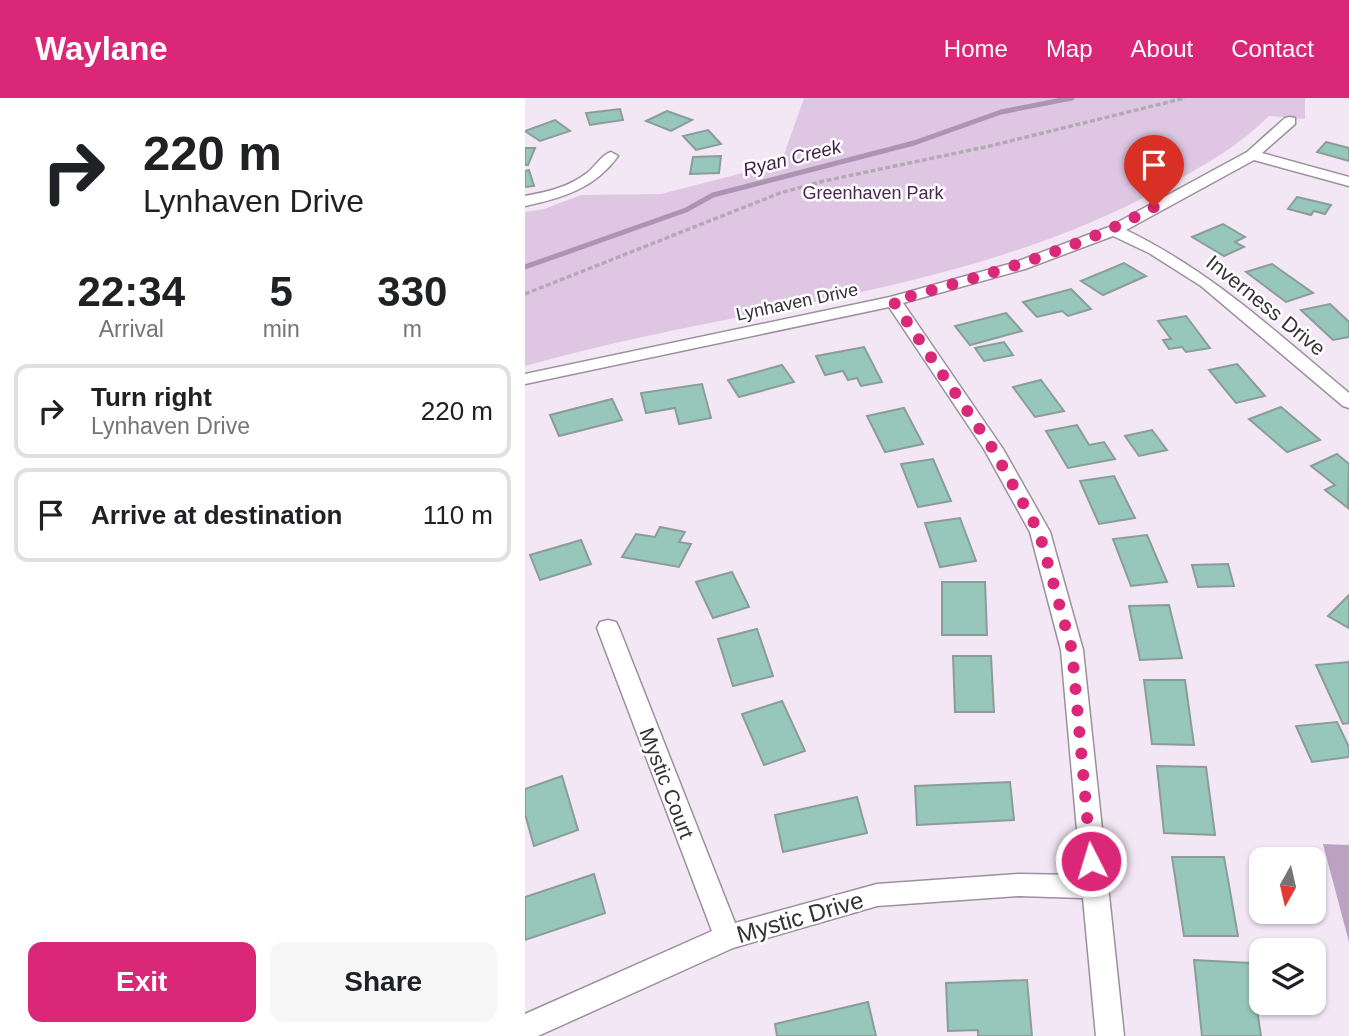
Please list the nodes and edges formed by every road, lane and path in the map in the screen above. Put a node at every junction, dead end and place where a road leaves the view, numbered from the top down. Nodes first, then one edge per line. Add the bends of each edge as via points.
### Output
1 (1185, 98) edge
2 (1290, 121) dead end
3 (1252, 155) junction
4 (611, 156) dead end
5 (1349, 182) edge
6 (525, 201) edge
7 (1114, 230) junction
8 (525, 294) edge
9 (893, 301) junction
10 (525, 379) edge
11 (1349, 402) edge
12 (608, 628) dead end
13 (1094, 887) junction
14 (728, 937) junction
15 (525, 1028) edge
16 (1111, 1036) edge

1 - 8 path via 780,193
2 - 3 street, Lynhaven Drive
3 - 5 street
3 - 7 street, Lynhaven Drive
4 - 6 street via 589,180 553,196
7 - 9 street, Lynhaven Drive via 1019,266
7 - 11 street, Inverness Drive via 1207,283
9 - 10 street, Lynhaven Drive
9 - 13 street via 993,449 1039,532 1072,650
12 - 14 street, Mystic Court
13 - 14 street, Mystic Drive via 1019,886 877,895
13 - 16 street
14 - 15 street, Mystic Drive

